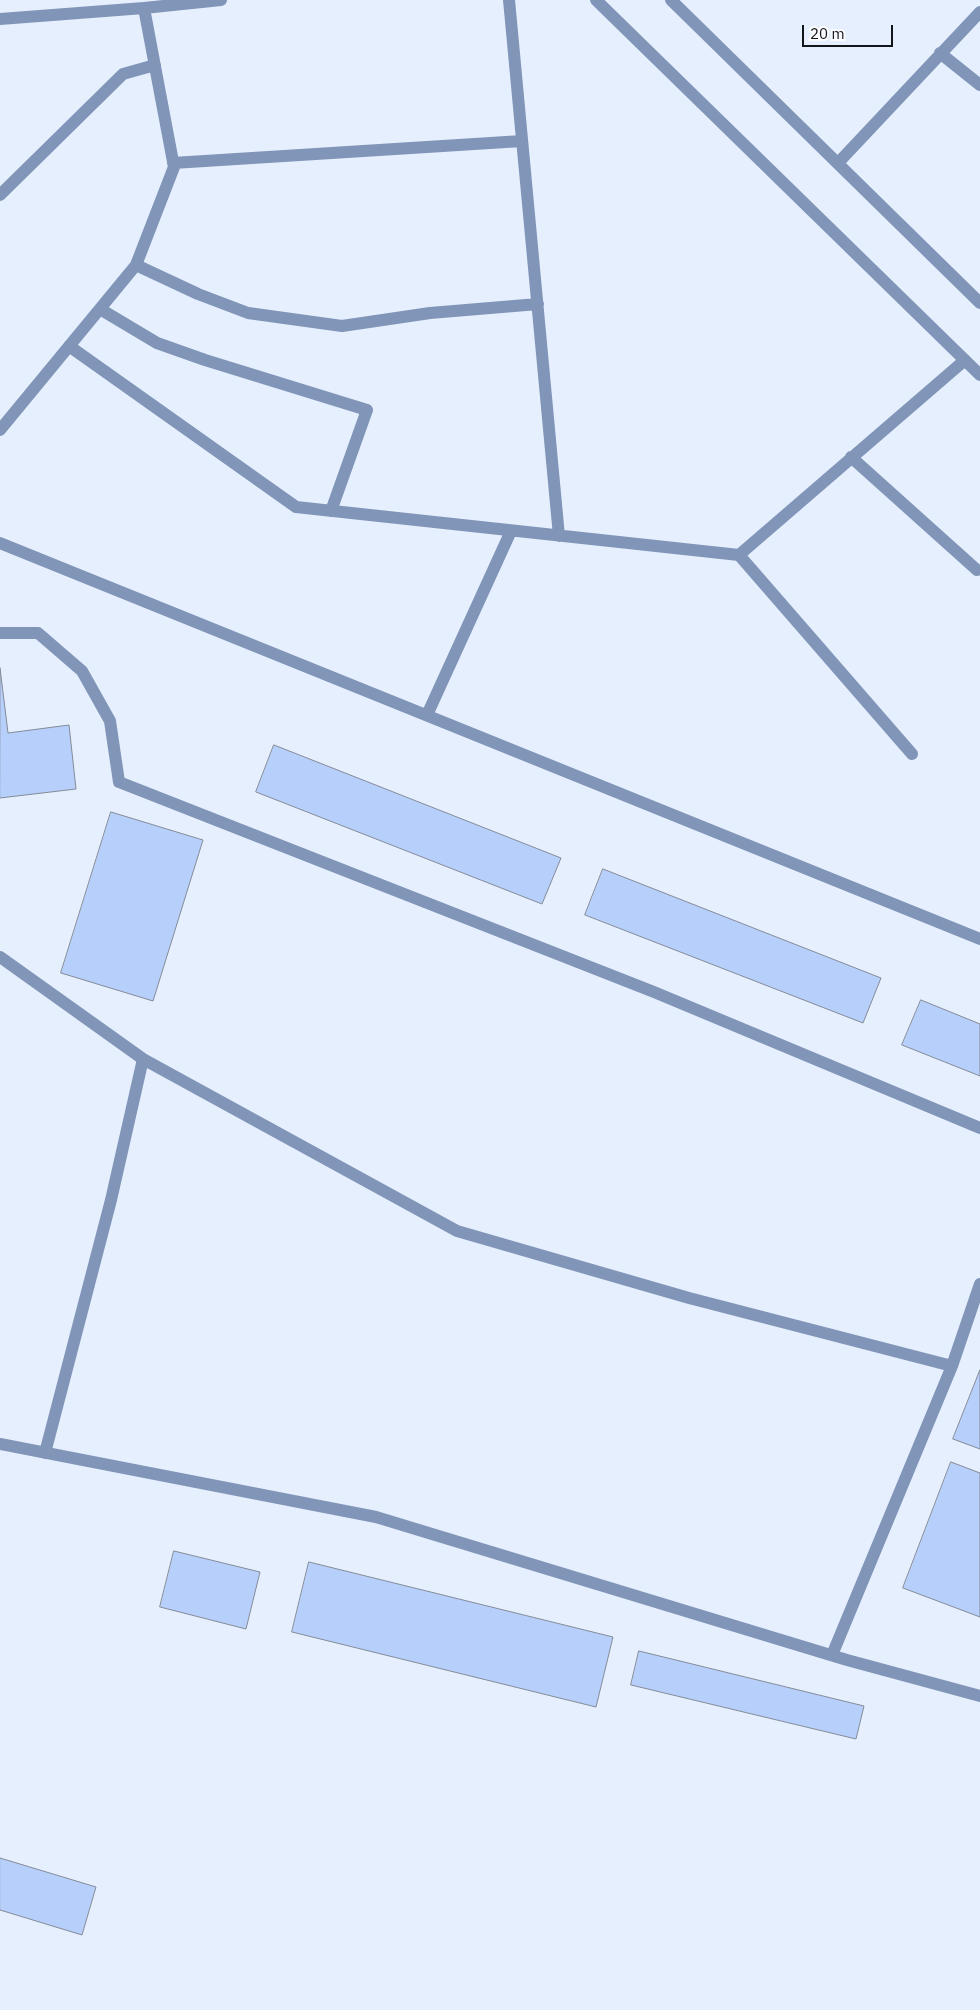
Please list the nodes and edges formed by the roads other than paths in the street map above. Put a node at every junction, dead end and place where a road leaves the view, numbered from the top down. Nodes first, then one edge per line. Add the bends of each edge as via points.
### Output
1 (221, 0) edge
2 (509, 0) edge
3 (596, 0) edge
4 (671, 0) edge
5 (144, 8) junction
6 (980, 12) edge
7 (0, 19) edge
8 (940, 53) junction
9 (155, 66) junction
10 (980, 85) edge
11 (522, 141) junction
12 (173, 163) junction
13 (838, 163) junction
14 (0, 195) edge
15 (136, 265) junction
16 (980, 303) edge
17 (538, 304) junction
18 (100, 309) junction
19 (69, 346) junction
20 (965, 360) junction
21 (980, 375) edge
22 (0, 430) edge
23 (851, 458) junction
24 (331, 511) junction
25 (511, 531) junction
26 (559, 536) junction
27 (0, 543) edge
28 (739, 555) junction
29 (977, 570) dead end
30 (0, 633) edge
31 (427, 715) junction
32 (912, 754) dead end
33 (980, 939) edge
34 (0, 958) edge
35 (143, 1059) junction
36 (980, 1128) edge
37 (980, 1284) edge
38 (952, 1366) junction
39 (0, 1444) edge
40 (44, 1453) junction
41 (832, 1655) junction
42 (980, 1696) edge

1 - 5 street
2 - 11 street
3 - 20 street
4 - 13 street
5 - 7 street
5 - 9 street
6 - 8 street
8 - 10 street
8 - 13 street
9 - 12 street
9 - 14 street via 122,74
11 - 12 street
11 - 17 street
12 - 15 street
13 - 16 street
15 - 17 street via 248,313 342,326 430,313
15 - 18 street
17 - 26 street
18 - 19 street
18 - 24 street via 157,343 367,410
19 - 22 street
19 - 24 street via 296,507
20 - 21 street
20 - 23 street
23 - 28 street
23 - 29 street
24 - 25 street
25 - 26 street
25 - 31 street
26 - 28 street
27 - 31 street
28 - 32 street
30 - 36 street via 38,633 82,671 110,721 119,782 654,992
31 - 33 street
34 - 35 street
35 - 38 street via 457,1231 689,1298
35 - 40 street via 112,1200
37 - 38 street
38 - 41 street
39 - 40 street
40 - 41 street via 376,1517
41 - 42 street

